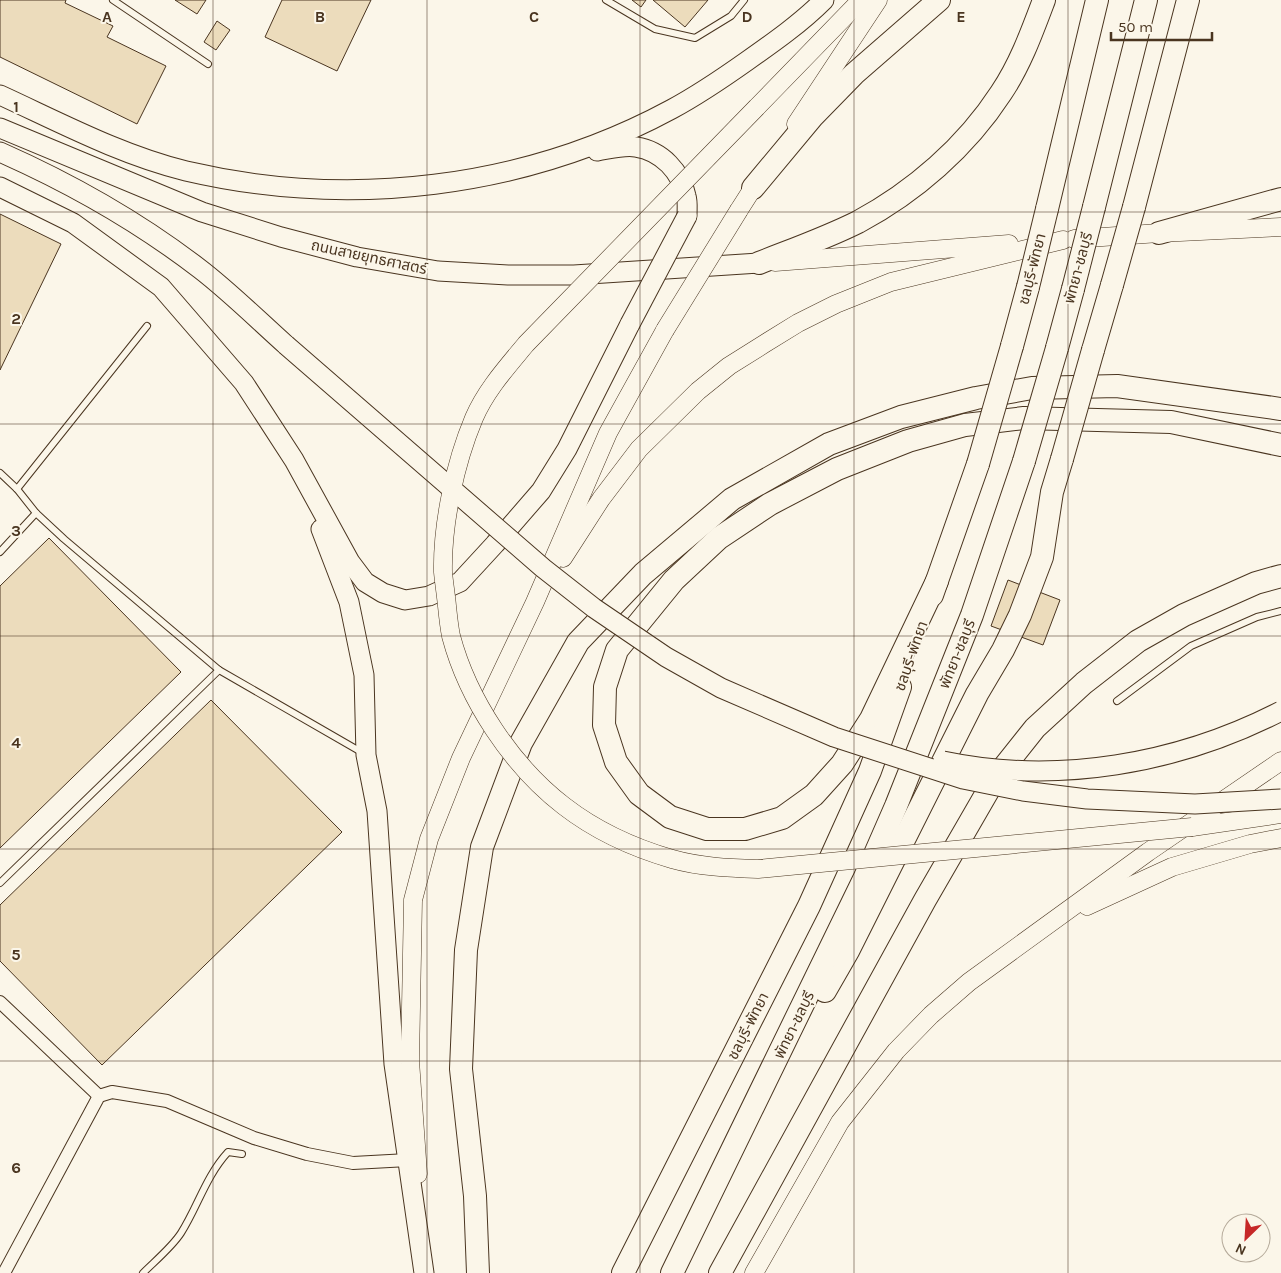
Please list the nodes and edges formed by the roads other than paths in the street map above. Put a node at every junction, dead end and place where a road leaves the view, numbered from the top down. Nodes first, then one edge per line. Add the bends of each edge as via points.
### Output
1 (113, 0) edge
2 (606, 0) edge
3 (744, 0) edge
4 (824, 0) edge
5 (861, 0) edge
6 (878, 0) edge
7 (939, 0) edge
8 (1044, 0) edge
9 (1097, 0) edge
10 (1146, 0) edge
11 (1188, 0) edge
12 (208, 64) dead end
13 (0, 95) edge
14 (0, 128) edge
15 (0, 152) edge
16 (516, 170) junction
17 (0, 187) edge
18 (753, 188) junction
19 (1281, 199) edge
20 (1281, 226) edge
21 (1159, 233) junction
22 (1063, 240) junction
23 (759, 263) junction
24 (147, 326) dead end
25 (1252, 406) junction
26 (1281, 409) edge
27 (1281, 413) edge
28 (1281, 445) edge
29 (294, 460) junction
30 (0, 473) edge
31 (17, 489) junction
32 (36, 513) junction
33 (0, 552) edge
34 (1281, 576) edge
35 (937, 581) junction
36 (535, 602) junction
37 (1281, 611) edge
38 (219, 670) junction
39 (1117, 701) dead end
40 (1281, 711) edge
41 (834, 737) junction
42 (366, 755) junction
43 (1281, 761) edge
44 (1281, 799) edge
45 (1281, 814) edge
46 (1281, 838) edge
47 (0, 883) edge
48 (1052, 922) junction
49 (0, 1002) edge
50 (99, 1096) junction
51 (242, 1154) dead end
52 (730, 1157) junction
53 (408, 1160) junction
54 (4, 1273) edge
55 (143, 1273) edge
56 (424, 1273) edge
57 (478, 1273) edge
58 (623, 1273) edge
59 (672, 1273) edge
60 (720, 1273) edge
61 (754, 1273) edge

1 - 12 lane
2 - 3 lane via 655,29 694,38 732,16
4 - 16 main road via 778,39 725,77 672,109 624,132
5 - 45 main road, bridge via 526,344 495,381 474,417 458,462 447,518 443,572 451,635 468,687 494,730 531,776 564,806 633,844 672,859 718,868 768,868 1192,827
6 - 18 main road
7 - 18 highway via 854,74 813,116
8 - 23 highway via 1029,41 1001,93 961,144 911,188 858,221
9 - 35 highway, ชลบุรี-พัทยา, bridge via 1012,346 978,464
10 - 52 highway, พัทยา-ชลบุรี, bridge via 1057,348 1024,462 972,615 865,877
11 - 52 highway, bridge via 1134,206 1052,492 1042,556 1012,633 848,951
13 - 16 main road via 138,157 230,180 284,188 401,188 458,182
14 - 23 main road, ถนนสายยุทธศาสตร์ via 202,212 281,238 366,258 438,270 508,275 592,274
15 - 41 main road, bridge via 97,201 201,270 543,568 594,608 720,688
16 - 29 main road, bridge via 616,147 637,147 656,153 672,166 682,181 687,198 687,216 567,449 541,491 460,582 430,596 405,600 383,593 365,582 350,562
17 - 29 main road via 73,223 161,287 244,383
18 - 36 main road, bridge via 665,330 608,434
19 - 21 highway
20 - 21 main road
21 - 22 main road
22 - 23 main road
22 - 36 main road via 891,282 798,323 729,366 698,391 639,449 601,499
24 - 31 lane
25 - 26 highway
25 - 27 highway
25 - 57 highway via 1117,386 1032,388 901,417 829,444 732,499 643,574 578,642 521,743 482,848 466,950 461,1068 475,1196
28 - 35 highway via 1172,422 1024,418 965,425 908,441 837,469 770,504 719,538 674,580 617,650 605,687 604,716 616,762 639,794 670,817 707,829 745,829 782,818 814,796 842,764 871,718
29 - 42 main road via 349,602 364,675
30 - 31 lane
31 - 32 lane
32 - 33 lane
32 - 38 lane
34 - 60 highway via 1256,583 1184,615 1138,641 1084,683 1035,728 996,777 930,891
35 - 58 highway, ชลบุรี-พัทยา via 870,771 817,888
36 - 56 main road via 460,758 429,839 413,900 410,1061
37 - 39 lane via 1257,617 1191,646
38 - 42 lane
38 - 47 lane
40 - 41 main road, bridge via 1204,745 1149,760 1088,769 1027,771 965,766
41 - 44 main road, bridge via 963,778 1023,791 1087,799 1195,804
42 - 53 main road via 377,811 394,1064
43 - 48 main road
46 - 48 main road via 1172,867
48 - 61 main road via 969,982 896,1051 840,1122
49 - 50 street
50 - 53 street via 112,1092 167,1100 254,1138 353,1164
50 - 54 street
51 - 55 lane via 228,1152 217,1164 180,1234
52 - 59 highway, พัทยา-ชลบุรี
53 - 56 main road

